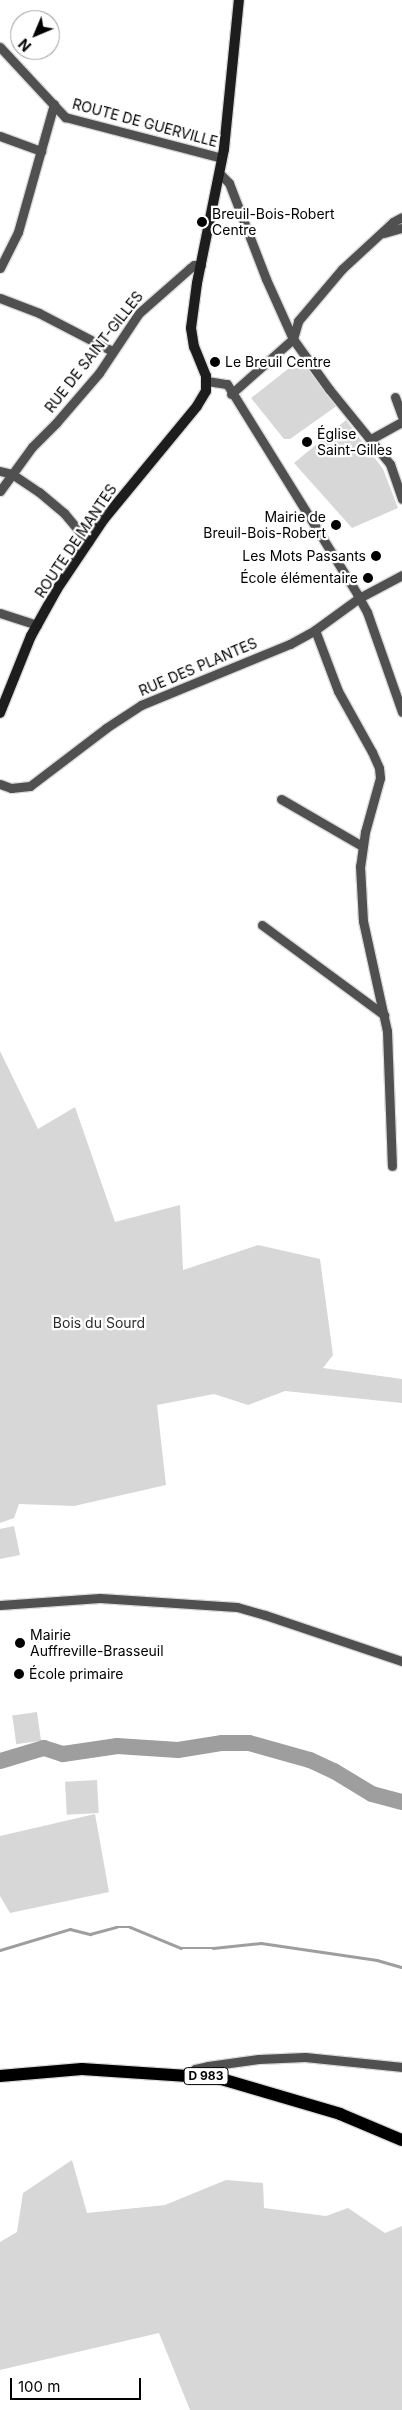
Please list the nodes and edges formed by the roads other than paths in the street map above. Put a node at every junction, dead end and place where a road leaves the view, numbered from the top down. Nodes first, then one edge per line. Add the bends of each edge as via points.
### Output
1 (239, 0) edge
2 (0, 47) edge
3 (54, 104) junction
4 (0, 136) edge
5 (41, 151) junction
6 (223, 154) junction
7 (220, 174) junction
8 (402, 217) edge
9 (402, 228) edge
10 (377, 237) junction
11 (200, 265) junction
12 (0, 268) edge
13 (0, 298) edge
14 (293, 339) junction
15 (112, 351) junction
16 (207, 381) junction
17 (231, 394) junction
18 (395, 397) dead end
19 (402, 416) edge
20 (402, 422) edge
21 (371, 440) junction
22 (0, 471) edge
23 (12, 474) junction
24 (398, 474) edge
25 (0, 491) edge
26 (402, 499) edge
27 (88, 542) junction
28 (402, 575) edge
29 (359, 598) junction
30 (0, 613) edge
31 (37, 625) junction
32 (315, 630) junction
33 (402, 712) edge
34 (0, 713) edge
35 (0, 784) edge
36 (281, 799) dead end
37 (362, 846) junction
38 (262, 925) dead end
39 (384, 1015) junction
40 (392, 1166) dead end
41 (0, 1605) edge
42 (402, 1661) edge
43 (402, 2067) edge
44 (194, 2075) junction
45 (0, 2076) edge
46 (402, 2140) edge

1 - 6 main road
2 - 3 street, ROUTE DE GUERVILLE
3 - 5 street
3 - 6 street, ROUTE DE GUERVILLE via 65,117 125,134
4 - 5 street
5 - 12 street via 18,232
6 - 7 main road
7 - 11 main road
7 - 14 street via 229,183
8 - 10 street
9 - 10 street
10 - 14 street via 342,269 298,321
11 - 15 street, RUE DE SAINT-GILLES via 190,268 148,304
11 - 16 main road via 191,328
13 - 15 street via 40,314
14 - 17 street
14 - 21 street
15 - 23 street, RUE DE SAINT-GILLES via 80,395
16 - 17 street via 227,384
16 - 27 main road, ROUTE DE MANTES via 201,400
17 - 29 street
18 - 19 street
20 - 21 street
21 - 24 street
22 - 23 street
23 - 25 street, RUE DE SAINT-GILLES
23 - 27 street via 64,513
24 - 26 street
27 - 31 main road, ROUTE DE MANTES
28 - 29 street, RUE DES PLANTES
29 - 32 street, RUE DES PLANTES
29 - 33 street via 367,612
30 - 31 street
31 - 34 main road, ROUTE DE MANTES
32 - 35 street, RUE DES PLANTES via 290,644 141,705 30,786 11,788
32 - 37 street via 338,691 379,768 380,778
36 - 37 street
37 - 39 street via 363,921
38 - 39 street
39 - 40 street via 389,1058
41 - 42 street via 100,1598 237,1608
43 - 44 street via 305,2057 268,2058 208,2066 195,2069
44 - 45 main road, D 983 via 82,2069
44 - 46 main road, D 983 via 218,2078 340,2114

